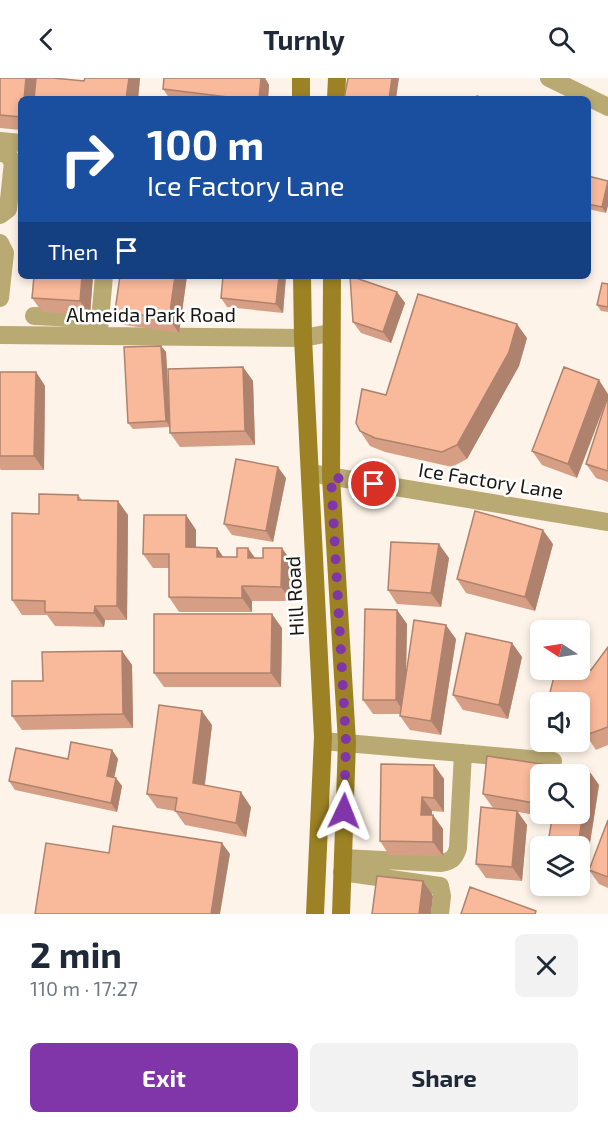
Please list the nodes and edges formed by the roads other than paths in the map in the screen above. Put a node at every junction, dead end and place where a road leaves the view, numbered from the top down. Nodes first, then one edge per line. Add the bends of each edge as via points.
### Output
1 (301, 78) edge
2 (337, 78) edge
3 (549, 78) edge
4 (301, 96) edge
5 (336, 96) edge
6 (586, 96) edge
7 (591, 99) edge
8 (608, 107) edge
9 (0, 141) edge
10 (18, 143) edge
11 (0, 153) edge
12 (0, 215) edge
13 (0, 243) edge
14 (104, 279) edge
15 (302, 279) edge
16 (332, 279) edge
17 (36, 296) edge
18 (0, 298) edge
19 (34, 316) junction
20 (100, 328) junction
21 (330, 333) junction
22 (0, 335) edge
23 (33, 336) junction
24 (303, 338) junction
25 (310, 473) junction
26 (331, 477) junction
27 (608, 522) edge
28 (323, 741) junction
29 (346, 742) junction
30 (463, 753) junction
31 (553, 761) dead end
32 (342, 865) junction
33 (315, 914) edge
34 (340, 914) edge
35 (440, 914) edge

1 - 4 main road
2 - 5 main road
3 - 6 street
7 - 8 street
9 - 10 street
11 - 12 street via 7,154 13,162 8,209
13 - 18 street via 5,253
14 - 20 street
15 - 24 main road, Hill Road
16 - 21 main road
17 - 19 street
19 - 20 street
19 - 23 street
20 - 23 street, Almeida Park Road
20 - 24 street, Almeida Park Road
21 - 24 street, Almeida Park Road
21 - 26 main road
22 - 23 street, Almeida Park Road
24 - 25 main road, Hill Road
25 - 26 street, Ice Factory Lane
25 - 28 main road, Hill Road
26 - 27 street, Ice Factory Lane
26 - 29 main road
28 - 29 street
28 - 33 main road, Hill Road
29 - 30 street
29 - 32 main road
30 - 31 street
30 - 32 street via 455,857 441,863
32 - 34 main road
32 - 35 street via 440,886

